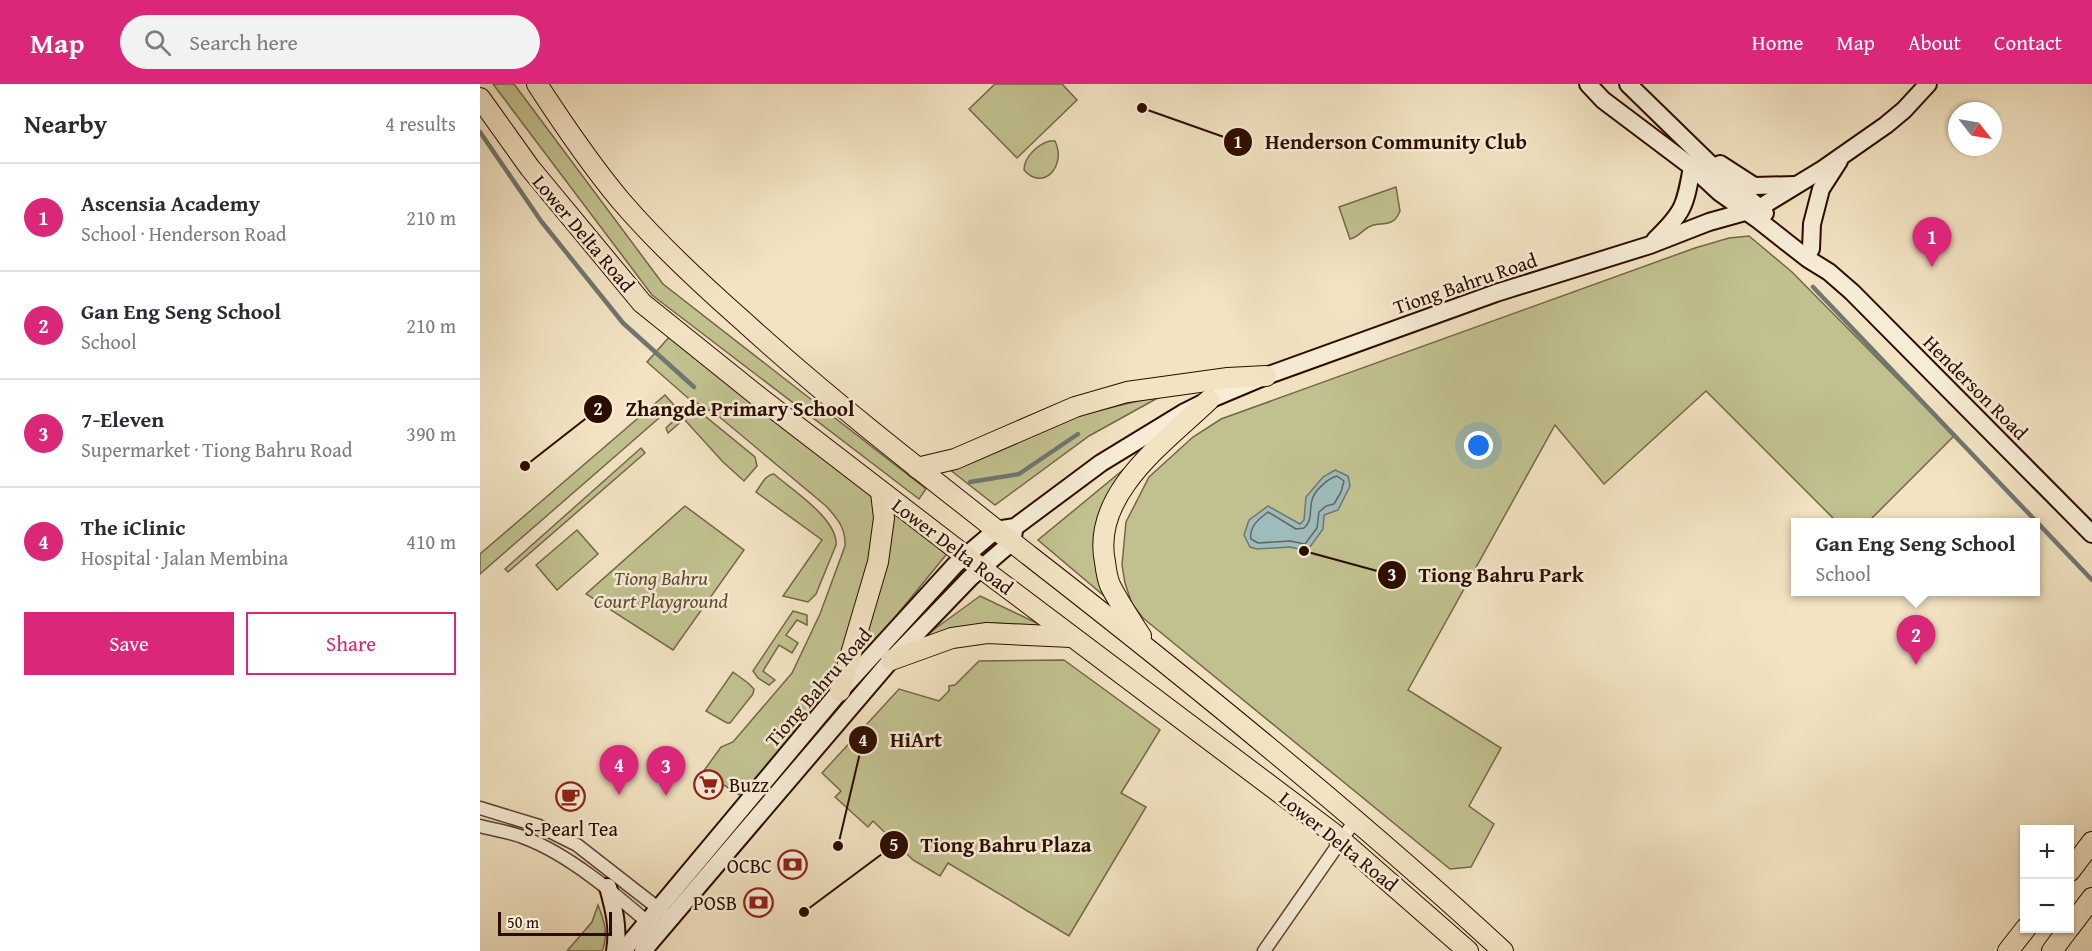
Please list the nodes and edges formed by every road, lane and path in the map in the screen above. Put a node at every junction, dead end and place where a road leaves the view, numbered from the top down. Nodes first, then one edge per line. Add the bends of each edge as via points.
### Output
1 (537, 84) edge
2 (1588, 84) edge
3 (1628, 84) edge
4 (1928, 84) edge
5 (480, 98) edge
6 (1663, 119) junction
7 (1842, 155) junction
8 (1692, 167) junction
9 (1795, 185) junction
10 (1753, 210) junction
11 (1650, 245) junction
12 (1811, 249) junction
13 (1829, 272) junction
14 (1266, 376) junction
15 (1209, 400) junction
16 (917, 468) junction
17 (881, 492) junction
18 (1008, 533) junction
19 (2092, 534) edge
20 (965, 556) junction
21 (981, 568) junction
22 (1071, 637) junction
23 (1154, 654) junction
24 (891, 660) junction
25 (840, 691) junction
26 (480, 808) edge
27 (1356, 819) junction
28 (480, 826) edge
29 (1341, 840) junction
30 (2092, 842) edge
31 (2074, 866) edge
32 (608, 887) junction
33 (2092, 898) edge
34 (665, 913) junction
35 (2074, 921) edge
36 (653, 927) junction
37 (2022, 933) edge
38 (2065, 933) edge
39 (615, 951) edge
40 (623, 951) edge
41 (643, 951) edge
42 (1264, 951) edge
43 (1468, 951) edge
44 (1503, 951) edge
45 (2008, 951) edge
46 (2052, 951) edge

1 - 16 main road, Lower Delta Road via 622,201 694,277 805,377
2 - 8 main road, Henderson Road
3 - 6 main road, Henderson Road
4 - 7 main road, Tiong Bahru Road via 1886,125
5 - 17 main road, Lower Delta Road via 530,168 642,303
6 - 9 main road via 1714,161 1754,186
6 - 10 main road, Henderson Road
7 - 9 main road, Tiong Bahru Road
7 - 12 main road via 1821,189
8 - 10 main road, Henderson Road via 1719,192
8 - 11 main road via 1681,213
9 - 10 main road, Tiong Bahru Road
10 - 11 main road, Tiong Bahru Road
10 - 12 main road, Henderson Road
10 - 13 main road, Henderson Road via 1808,259
11 - 14 main road, Tiong Bahru Road via 1542,277
12 - 13 main road, Henderson Road
13 - 19 main road, Henderson Road
14 - 15 main road, Tiong Bahru Road
14 - 16 main road via 1128,392 1075,407 955,459
15 - 18 main road, Tiong Bahru Road via 1101,463
15 - 23 main road via 1121,489 1102,538 1109,583
16 - 18 main road, Lower Delta Road
17 - 20 main road, Lower Delta Road
17 - 25 main road via 884,518 878,562
18 - 20 main road, Tiong Bahru Road
18 - 21 main road, Tiong Bahru Road
18 - 23 main road, Lower Delta Road
20 - 21 main road, Lower Delta Road
20 - 25 main road, Tiong Bahru Road
21 - 22 main road, Lower Delta Road
21 - 24 main road, Tiong Bahru Road
22 - 24 main road via 987,633 952,638
22 - 29 main road, Lower Delta Road
23 - 27 main road, Lower Delta Road
24 - 34 main road, Tiong Bahru Road
25 - 34 main road, Tiong Bahru Road
26 - 34 street via 539,826 570,842
27 - 29 street
27 - 44 main road, Lower Delta Road
28 - 32 street via 525,837
29 - 42 street
29 - 43 main road, Lower Delta Road
30 - 31 main road
32 - 36 street
32 - 39 main road via 617,924
33 - 35 main road
34 - 36 main road, Tiong Bahru Road
36 - 40 main road, Tiong Bahru Road
36 - 41 main road, Tiong Bahru Road
37 - 45 main road
38 - 46 main road

